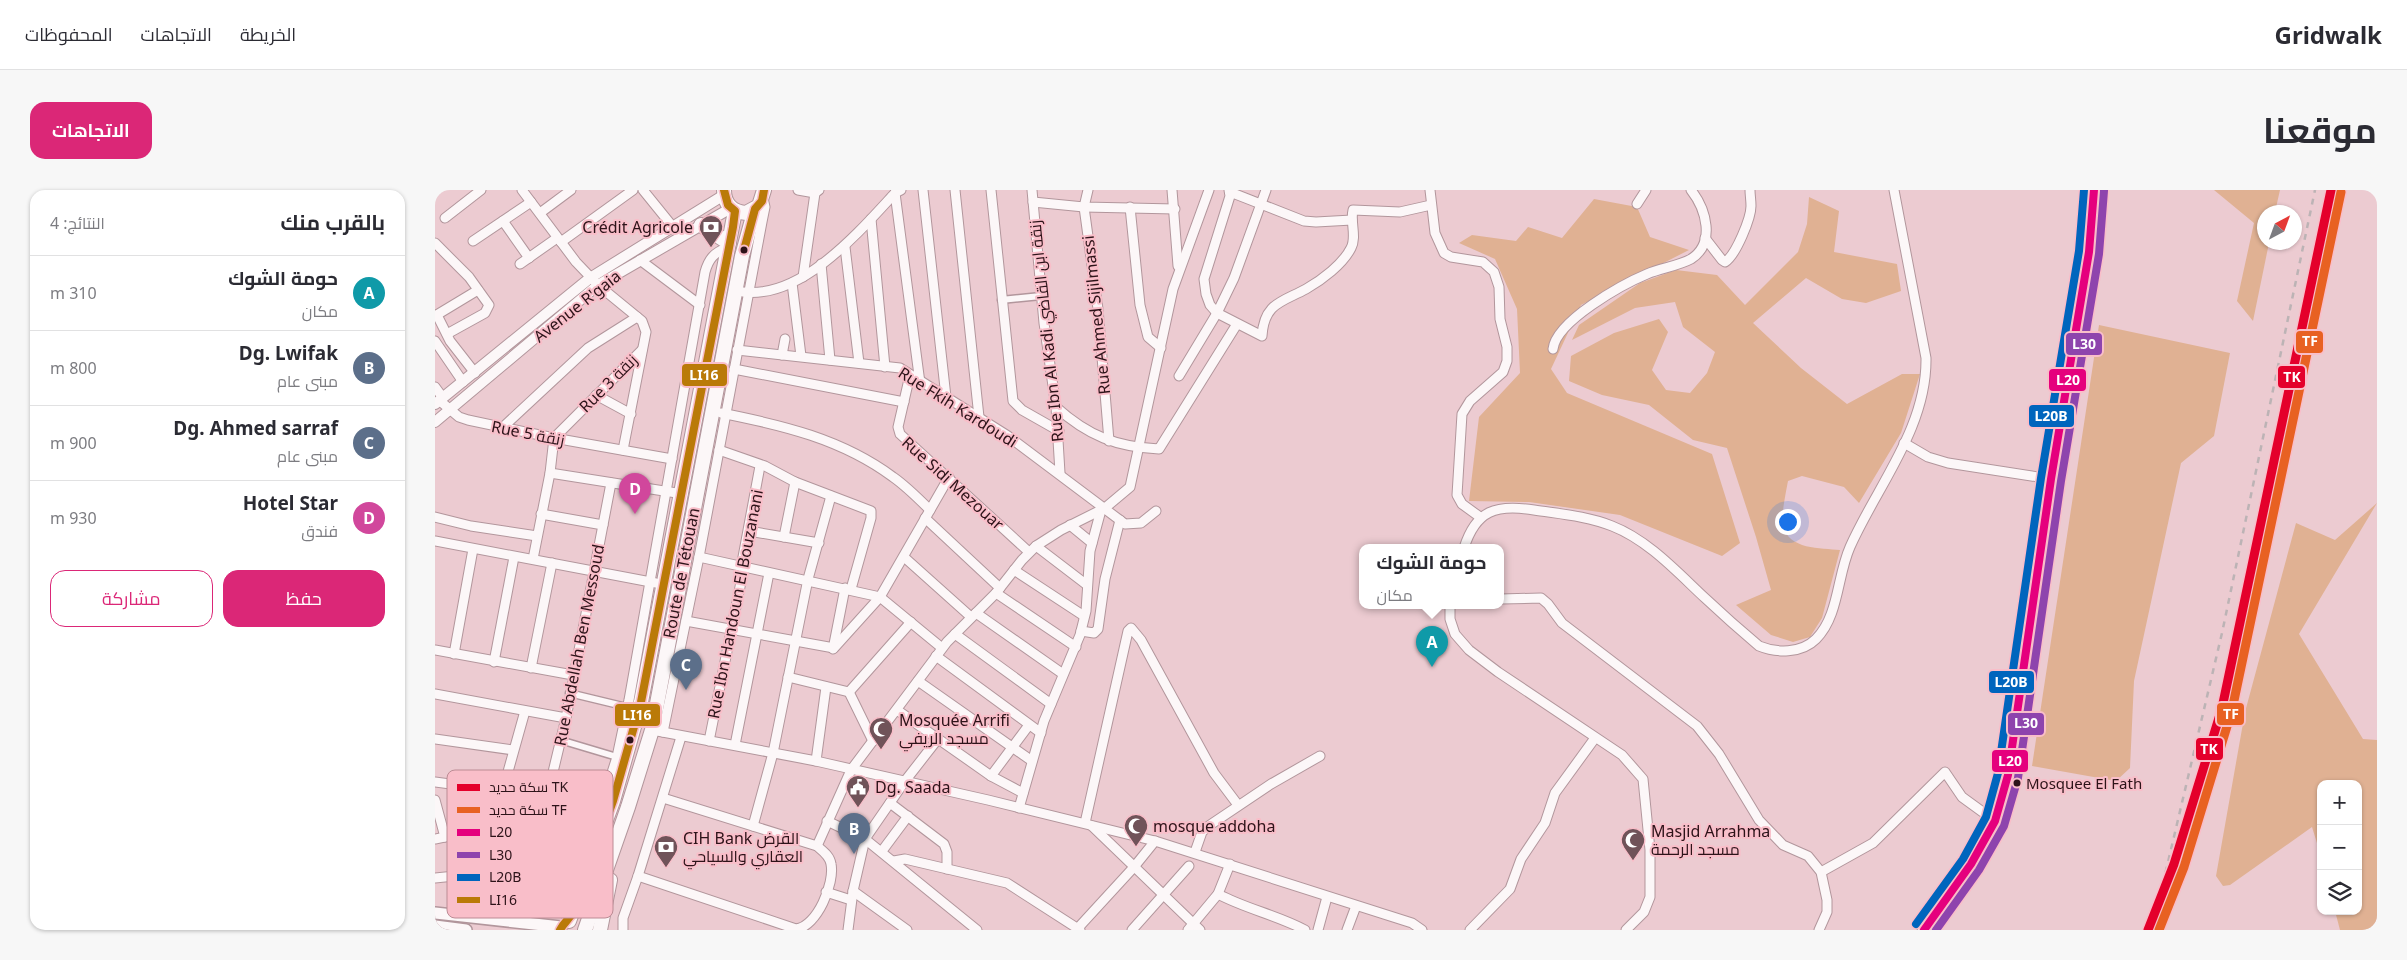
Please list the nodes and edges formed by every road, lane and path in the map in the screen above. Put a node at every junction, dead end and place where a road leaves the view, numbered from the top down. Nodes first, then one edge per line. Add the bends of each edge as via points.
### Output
1 (481, 190) edge
2 (522, 190) edge
3 (571, 190) edge
4 (633, 190) edge
5 (643, 190) edge
6 (798, 190) edge
7 (923, 190) edge
8 (955, 190) edge
9 (991, 190) edge
10 (1032, 190) edge
11 (1088, 190) edge
12 (1172, 190) edge
13 (1209, 190) edge
14 (1266, 190) edge
15 (1430, 190) edge
16 (1646, 190) edge
17 (1691, 190) edge
18 (1750, 190) edge
19 (1894, 190) edge
20 (2094, 190) edge
21 (817, 191) edge
22 (1230, 191) edge
23 (724, 192) edge
24 (898, 192) edge
25 (764, 193) edge
26 (1638, 197) edge
27 (531, 202) junction
28 (1033, 202) junction
29 (1261, 205) junction
30 (1431, 205) junction
31 (1084, 207) junction
32 (1130, 207) junction
33 (1175, 208) junction
34 (755, 209) junction
35 (733, 210) junction
36 (540, 213) junction
37 (445, 218) dead end
38 (871, 219) junction
39 (1352, 220) junction
40 (503, 222) junction
41 (701, 226) junction
42 (673, 227) junction
43 (1705, 238) junction
44 (559, 240) junction
45 (473, 241) dead end
46 (435, 243) edge
47 (729, 245) junction
48 (845, 246) junction
49 (529, 258) junction
50 (640, 260) junction
51 (520, 264) dead end
52 (821, 264) junction
53 (1178, 268) junction
54 (803, 277) junction
55 (594, 282) junction
56 (792, 283) junction
57 (478, 290) junction
58 (741, 292) junction
59 (1041, 296) junction
60 (1001, 300) junction
61 (700, 304) junction
62 (1217, 313) junction
63 (436, 316) edge
64 (637, 317) junction
65 (1237, 324) junction
66 (447, 334) junction
67 (785, 339) dead end
68 (435, 341) edge
69 (1161, 348) junction
70 (1553, 349) dead end
71 (641, 350) junction
72 (737, 350) junction
73 (782, 355) junction
74 (801, 356) junction
75 (830, 360) junction
76 (859, 363) junction
77 (885, 366) junction
78 (734, 369) junction
79 (475, 374) junction
80 (910, 375) junction
81 (1179, 376) dead end
82 (463, 382) junction
83 (920, 383) junction
84 (435, 387) edge
85 (596, 395) junction
86 (946, 397) junction
87 (439, 401) edge
88 (904, 402) junction
89 (1057, 407) junction
90 (451, 411) junction
91 (719, 413) junction
92 (631, 414) junction
93 (979, 417) junction
94 (435, 422) edge
95 (502, 428) junction
96 (1059, 431) junction
97 (554, 438) junction
98 (1109, 440) junction
99 (1904, 443) junction
100 (1140, 446) junction
101 (623, 450) junction
102 (719, 450) junction
103 (672, 459) junction
104 (760, 466) junction
105 (550, 473) junction
106 (1060, 473) junction
107 (949, 477) junction
108 (2051, 479) junction
109 (795, 482) junction
110 (611, 483) junction
111 (666, 492) junction
112 (683, 494) junction
113 (831, 496) junction
114 (1103, 509) junction
115 (930, 510) junction
116 (1155, 511) dead end
117 (541, 514) junction
118 (435, 517) edge
119 (1480, 517) junction
120 (925, 518) junction
121 (1122, 522) junction
122 (603, 525) junction
123 (1070, 525) junction
124 (749, 532) junction
125 (537, 536) junction
126 (784, 537) junction
127 (435, 541) edge
128 (819, 543) junction
129 (1092, 543) junction
130 (1465, 544) edge
131 (473, 548) junction
132 (1033, 549) junction
133 (514, 557) junction
134 (699, 557) junction
135 (904, 557) junction
136 (533, 559) junction
137 (552, 563) junction
138 (744, 567) junction
139 (1014, 570) junction
140 (593, 571) junction
141 (769, 573) junction
142 (808, 579) junction
143 (657, 583) junction
144 (1087, 585) junction
145 (848, 589) junction
146 (998, 590) junction
147 (880, 597) junction
148 (1504, 599) edge
149 (1450, 609) edge
150 (973, 615) junction
151 (1085, 616) junction
152 (686, 621) junction
153 (911, 622) junction
154 (731, 628) junction
155 (1081, 631) junction
156 (757, 633) junction
157 (955, 634) junction
158 (794, 642) junction
159 (1075, 647) junction
160 (942, 648) junction
161 (833, 649) junction
162 (435, 650) edge
163 (453, 654) junction
164 (936, 656) junction
165 (494, 662) junction
166 (531, 668) junction
167 (1063, 674) junction
168 (573, 675) junction
169 (788, 677) junction
170 (918, 681) junction
171 (826, 687) junction
172 (849, 692) junction
173 (435, 694) edge
174 (569, 694) junction
175 (1051, 704) junction
176 (627, 707) junction
177 (897, 710) junction
178 (525, 711) junction
179 (566, 718) junction
180 (1029, 725) junction
181 (657, 731) junction
182 (1041, 733) junction
183 (681, 736) junction
184 (1595, 738) junction
185 (435, 739) edge
186 (560, 740) junction
187 (937, 740) junction
188 (709, 741) junction
189 (873, 741) junction
190 (735, 745) junction
191 (1012, 747) junction
192 (513, 750) junction
193 (773, 753) junction
194 (1320, 756) dead end
195 (617, 757) junction
196 (816, 761) junction
197 (1032, 761) junction
198 (508, 770) edge
199 (553, 770) edge
200 (613, 770) edge
201 (851, 770) junction
202 (991, 776) junction
203 (905, 782) junction
204 (1023, 793) junction
205 (613, 797) edge
206 (663, 798) junction
207 (435, 800) edge
208 (890, 803) junction
209 (1238, 805) junction
210 (1019, 808) junction
211 (908, 816) junction
212 (827, 821) junction
213 (1995, 821) junction
214 (622, 823) junction
215 (1088, 825) junction
216 (753, 826) junction
217 (445, 837) joint
218 (435, 839) edge
219 (865, 839) junction
220 (1155, 841) junction
221 (817, 846) junction
222 (613, 849) edge
223 (882, 851) junction
224 (1195, 852) junction
225 (895, 861) junction
226 (1231, 864) junction
227 (1189, 866) dead end
228 (613, 867) edge
229 (1134, 867) junction
230 (947, 869) junction
231 (1821, 872) junction
232 (638, 876) junction
233 (827, 892) junction
234 (1218, 894) junction
235 (1163, 895) junction
236 (852, 896) junction
237 (1327, 897) junction
238 (1356, 906) junction
239 (477, 918) edge
240 (512, 918) edge
241 (589, 918) edge
242 (511, 922) junction
243 (435, 926) edge
244 (563, 926) edge
245 (1194, 928) edge
246 (796, 929) edge
247 (1079, 929) edge
248 (466, 930) edge
249 (585, 930) edge
250 (623, 930) edge
251 (848, 930) edge
252 (907, 930) edge
253 (977, 930) edge
254 (1132, 930) edge
255 (1305, 930) edge
256 (1318, 930) edge
257 (1347, 930) edge
258 (1422, 930) edge
259 (1471, 930) edge
260 (1627, 930) edge
261 (1819, 930) edge
262 (1923, 930) edge

1 - 37 street
2 - 27 street
3 - 36 street
4 - 44 street
5 - 42 street
6 - 21 street
7 - 86 street
8 - 93 street
9 - 60 street
10 - 28 street, Rue Ibn Al Kadi زنقة ابن القاضي
11 - 31 street, Rue Ahmed Sijilmassi
12 - 33 street
13 - 53 street
14 - 29 street
15 - 30 street
16 - 26 street
17 - 43 street via 1703,210
18 - 43 street via 1749,216 1729,259 1721,260
19 - 99 street via 1926,358 1924,384
20 - 108 main road via 2089,252
21 - 54 street
22 - 29 street
22 - 62 street via 1204,279 1208,302
23 - 35 highway
23 - 42 street, Avenue R'gaia
24 - 38 street
24 - 83 street
25 - 34 highway, Route de Tétouan
25 - 58 street via 765,206
27 - 36 street
27 - 40 street
28 - 31 street
28 - 59 street, Rue Ibn Al Kadi زنقة ابن القاضي
29 - 39 street via 1310,222
29 - 62 street via 1242,261
30 - 39 street via 1400,212 1356,209
30 - 119 street via 1435,233 1443,253 1485,264 1493,272 1499,287 1507,365 1501,376 1464,407 1460,421 1457,495 1462,504
31 - 32 street
31 - 98 street, Rue Ahmed Sijilmassi via 1098,309
32 - 33 street
32 - 69 street via 1139,305 1148,338
33 - 53 street
34 - 35 highway via 745,213
34 - 58 highway, Route de Tétouan via 742,256
35 - 41 street, Avenue R'gaia
35 - 47 highway, Route de Tétouan
36 - 44 street
38 - 48 street
38 - 77 street
39 - 65 street via 1353,244 1347,255 1313,284 1277,303 1265,319 1262,336
40 - 45 street
40 - 49 street
41 - 47 highway
41 - 50 street, Avenue R'gaia
42 - 55 street, Avenue R'gaia
43 - 70 street via 1692,258 1638,278 1572,321 1557,336
44 - 49 street
44 - 55 street
46 - 57 street
47 - 61 street via 713,254 708,263
47 - 112 highway, Route de Tétouan
48 - 52 street
48 - 76 street
49 - 51 street
50 - 55 street, Avenue R'gaia
50 - 61 street
52 - 54 street
52 - 75 street
53 - 69 street
54 - 56 street
55 - 64 street
55 - 79 street, Avenue R'gaia
55 - 90 street, Avenue R'gaia
56 - 58 street via 760,292
56 - 74 street
57 - 63 street
57 - 66 street via 489,303 485,312
58 - 72 street
58 - 91 highway, Route de Tétouan
59 - 60 street
59 - 89 street, Rue Ibn Al Kadi زنقة ابن القاضي
60 - 96 street via 1013,402
61 - 103 street
62 - 65 street
62 - 81 street
63 - 66 street
64 - 71 street via 646,332
64 - 95 street via 581,354
65 - 100 street via 1160,448
66 - 79 street
67 - 73 street
68 - 82 street
69 - 100 street
71 - 85 street, Rue 3 زنقة
71 - 92 street
72 - 73 street, Rue Fkih Kardoudi
72 - 78 street
73 - 74 street, Rue Fkih Kardoudi
74 - 75 street, Rue Fkih Kardoudi
75 - 76 street, Rue Fkih Kardoudi
76 - 77 street, Rue Fkih Kardoudi
77 - 80 street, Rue Fkih Kardoudi via 900,368
78 - 88 street
78 - 91 street
79 - 82 street, Avenue R'gaia
80 - 83 street, Rue Fkih Kardoudi
80 - 88 street, Rue Sidi Mezouar
82 - 87 street, Avenue R'gaia
83 - 86 street, Rue Fkih Kardoudi
84 - 87 street, Rue 5 زنقة
85 - 92 street
85 - 97 street, Rue 3 زنقة
86 - 93 street, Rue Fkih Kardoudi
87 - 90 street, Rue 5 زنقة
88 - 107 street, Rue Sidi Mezouar via 898,432
89 - 96 street, Rue Ibn Al Kadi زنقة ابن القاضي
89 - 98 street via 1081,427
90 - 94 street, Avenue R'gaia
90 - 95 street, Rue 5 زنقة via 468,420
91 - 102 street
91 - 115 street via 795,429 844,448 893,477
91 - 181 highway, Route de Tétouan
92 - 101 street
93 - 106 street, Rue Fkih Kardoudi
95 - 97 street, Rue 5 زنقة
96 - 106 street, Rue Ibn Al Kadi زنقة ابن القاضي
97 - 101 street, Rue 5 زنقة
97 - 105 street
98 - 100 street
99 - 108 street via 1928,457 1948,463
99 - 119 street via 1849,548 1825,627 1815,641 1785,652 1759,646 1668,563 1613,526 1520,508 1501,508
100 - 114 street via 1131,486
101 - 103 street, Rue 5 زنقة
102 - 104 street
102 - 134 street
103 - 111 street
104 - 109 street
104 - 124 street, Rue Ibn Handoun El Bouzanani
105 - 110 street
105 - 117 street
106 - 114 street, Rue Fkih Kardoudi
107 - 115 street
107 - 132 street, Rue Sidi Mezouar
108 - 213 main road via 2008,775
109 - 113 street
109 - 126 street
110 - 111 street
110 - 122 street, Rue Abdellah Ben Messoud
111 - 112 street
111 - 143 street
112 - 143 highway, Route de Tétouan
113 - 128 street
113 - 145 street via 872,514
114 - 121 street, Rue Fkih Kardoudi
114 - 123 street
114 - 129 street
115 - 120 street
116 - 121 street via 1141,523
117 - 122 street
117 - 125 street
118 - 125 street
119 - 130 street
120 - 135 street
120 - 146 street
121 - 155 street via 1107,572 1098,630 1094,633
122 - 140 street, Rue Abdellah Ben Messoud
123 - 129 street
123 - 132 street
124 - 126 street
124 - 138 street, Rue Ibn Handoun El Bouzanani via 743,556
125 - 136 street
126 - 128 street
127 - 131 street
128 - 142 street
129 - 144 street
131 - 133 street
131 - 163 street
132 - 139 street
132 - 144 street, Rue Sidi Mezouar
133 - 136 street
133 - 165 street
134 - 138 street
134 - 152 street
135 - 147 street
135 - 150 street
136 - 137 street
137 - 140 street
137 - 166 street
138 - 141 street
138 - 154 street, Rue Ibn Handoun El Bouzanani
139 - 146 street
139 - 151 street
140 - 143 street
140 - 168 street, Rue Abdellah Ben Messoud
141 - 142 street
141 - 156 street
142 - 145 street
142 - 158 street
143 - 176 street
143 - 205 highway, Route de Tétouan via 641,702
144 - 151 street
145 - 147 street
145 - 161 street
146 - 150 street
146 - 159 street
147 - 153 street
147 - 161 street
148 - 231 street via 1541,598 1562,623 1697,726 1719,754 1759,820 1783,845 1808,856
149 - 184 street via 1449,618 1459,640 1498,672
150 - 157 street
150 - 167 street
151 - 155 street
152 - 154 street
152 - 181 street
153 - 160 street
153 - 172 street
154 - 156 street
154 - 188 street, Rue Ibn Handoun El Bouzanani
155 - 159 street
156 - 158 street
156 - 190 street
157 - 160 street
157 - 175 street
158 - 161 street
158 - 169 street
159 - 167 street
160 - 164 street
162 - 163 street
163 - 165 street
164 - 170 street
164 - 180 street
165 - 166 street
166 - 168 street
167 - 175 street
168 - 174 street, Rue Abdellah Ben Messoud
169 - 171 street
169 - 193 street
170 - 177 street
170 - 191 street
171 - 172 street
171 - 196 street
172 - 189 street
173 - 178 street
174 - 176 street
174 - 179 street, Rue Abdellah Ben Messoud
175 - 182 street
176 - 195 street
177 - 187 street
177 - 189 street
178 - 179 street
178 - 192 street
179 - 186 street, Rue Abdellah Ben Messoud
180 - 182 street
180 - 191 street
181 - 183 street
181 - 214 highway, Route de Tétouan
182 - 197 street
183 - 188 street
183 - 206 street
184 - 259 street via 1555,794 1545,823 1521,859 1510,889
184 - 260 street via 1634,767 1643,779 1645,790 1650,897 1644,912
185 - 192 street
186 - 195 street
186 - 199 street, Rue Abdellah Ben Messoud
187 - 202 street
187 - 203 street
188 - 190 street
189 - 201 street
190 - 193 street
191 - 197 street
191 - 202 street
192 - 198 street
193 - 196 street
193 - 216 street
194 - 209 street
195 - 200 street
196 - 201 street
197 - 204 street
201 - 203 street
201 - 212 street
202 - 204 street
203 - 208 street
203 - 210 street
204 - 210 street
206 - 216 street
206 - 232 street
207 - 217 street
208 - 211 street
208 - 219 street
209 - 215 street via 1214,773 1141,640 1131,628 1128,630
209 - 224 street via 1202,832
210 - 215 street
211 - 223 street
211 - 230 street via 944,844
212 - 219 street
212 - 221 street
213 - 231 street via 1963,798 1945,772 1873,843
213 - 262 main road via 1971,864
214 - 222 highway, Route de Tétouan
214 - 228 highway
215 - 220 street
215 - 229 street
216 - 221 street
217 - 218 street
219 - 223 street
219 - 236 street
220 - 224 street
220 - 229 street
221 - 233 street via 828,856 832,867
223 - 225 street
224 - 226 street
225 - 230 street via 905,858
225 - 253 street
226 - 234 street
226 - 237 street
227 - 235 street
229 - 235 street
229 - 247 street
230 - 247 street via 1016,886
231 - 261 street via 1827,912
232 - 246 street
232 - 250 street via 621,923
233 - 236 street
233 - 246 street via 812,921 804,928
234 - 245 street
234 - 255 street
235 - 245 street
235 - 254 street
236 - 251 street
236 - 252 street
237 - 238 street
237 - 256 street
238 - 257 street
238 - 258 street via 1412,923
239 - 242 main road
240 - 242 street, Rue Abdellah Ben Messoud
241 - 249 highway, Route de Tétouan
242 - 244 main road
243 - 248 main road
244 - 249 highway, Route de Tétouan via 579,923

